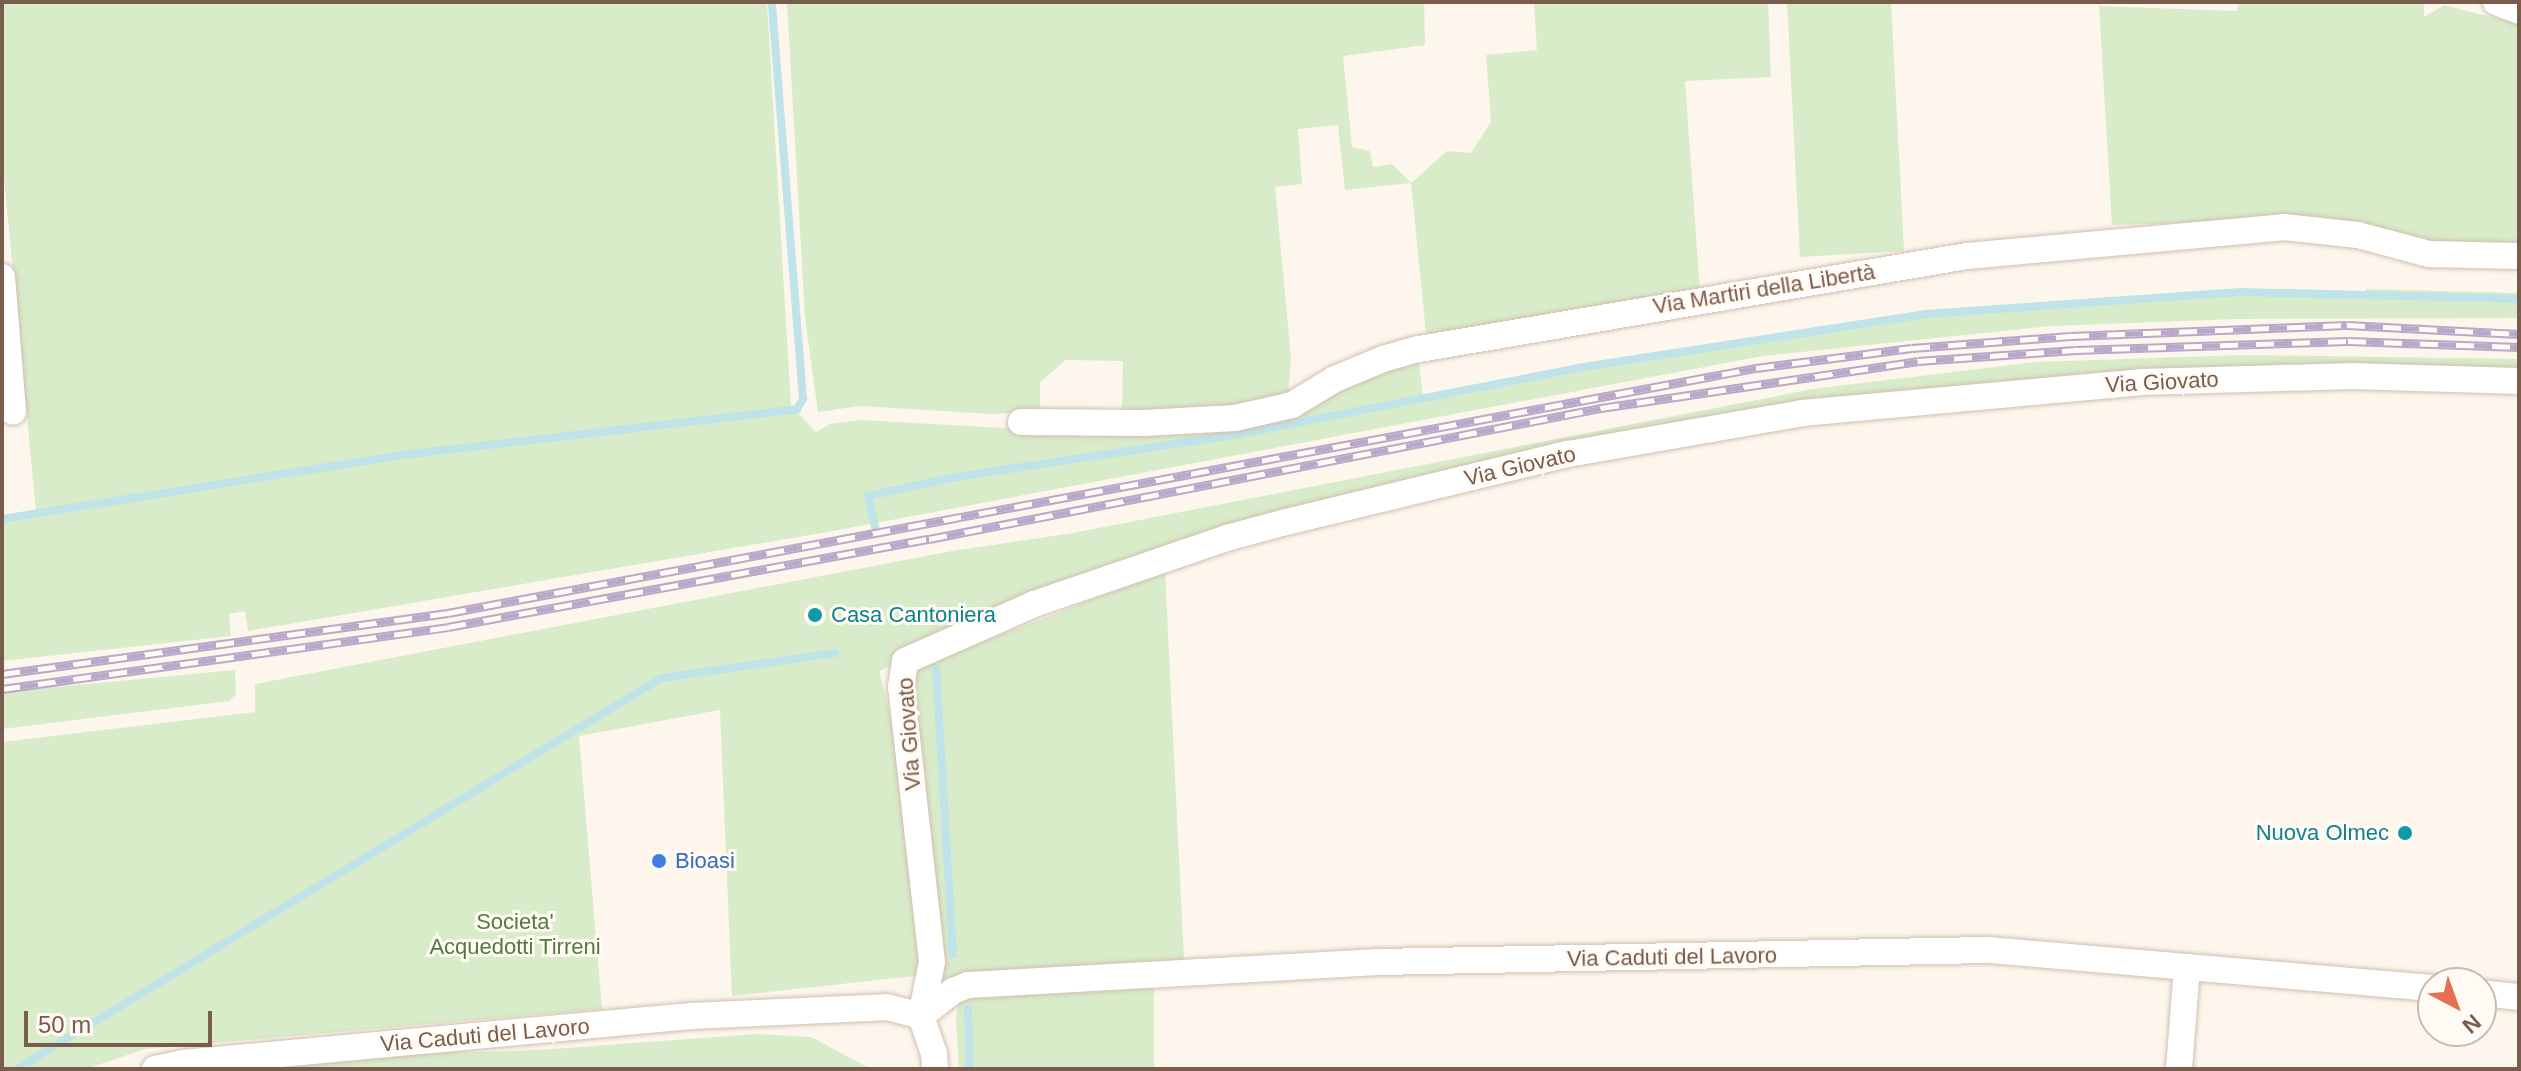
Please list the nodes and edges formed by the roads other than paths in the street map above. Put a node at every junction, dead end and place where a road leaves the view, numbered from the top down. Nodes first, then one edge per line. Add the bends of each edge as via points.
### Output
1 (2496, 2) edge
2 (2519, 11) edge
3 (2519, 256) edge
4 (2, 277) edge
5 (2519, 381) edge
6 (13, 412) dead end
7 (1021, 422) dead end
8 (2187, 967) junction
9 (2417, 987) edge
10 (2497, 995) edge
11 (2519, 997) edge
12 (921, 1016) junction
13 (155, 1069) edge
14 (935, 1069) edge
15 (2179, 1069) edge

1 - 2 street
3 - 7 street, Via Martiri della Libertà via 2429,254 2358,235 2284,227 1967,256 1419,349 1347,374 1292,405 1235,418
4 - 6 street
5 - 12 street, Via Giovato via 2352,376 2141,382 1802,413 1568,454 1286,522 1034,604 905,661 901,687 932,962
8 - 9 street, Via Caduti del Lavoro
8 - 12 street, Via Caduti del Lavoro via 1989,950 1378,962 968,985
8 - 15 street
10 - 11 street
12 - 13 street, Via Caduti del Lavoro via 886,1007 816,1009 538,1029
12 - 14 street

